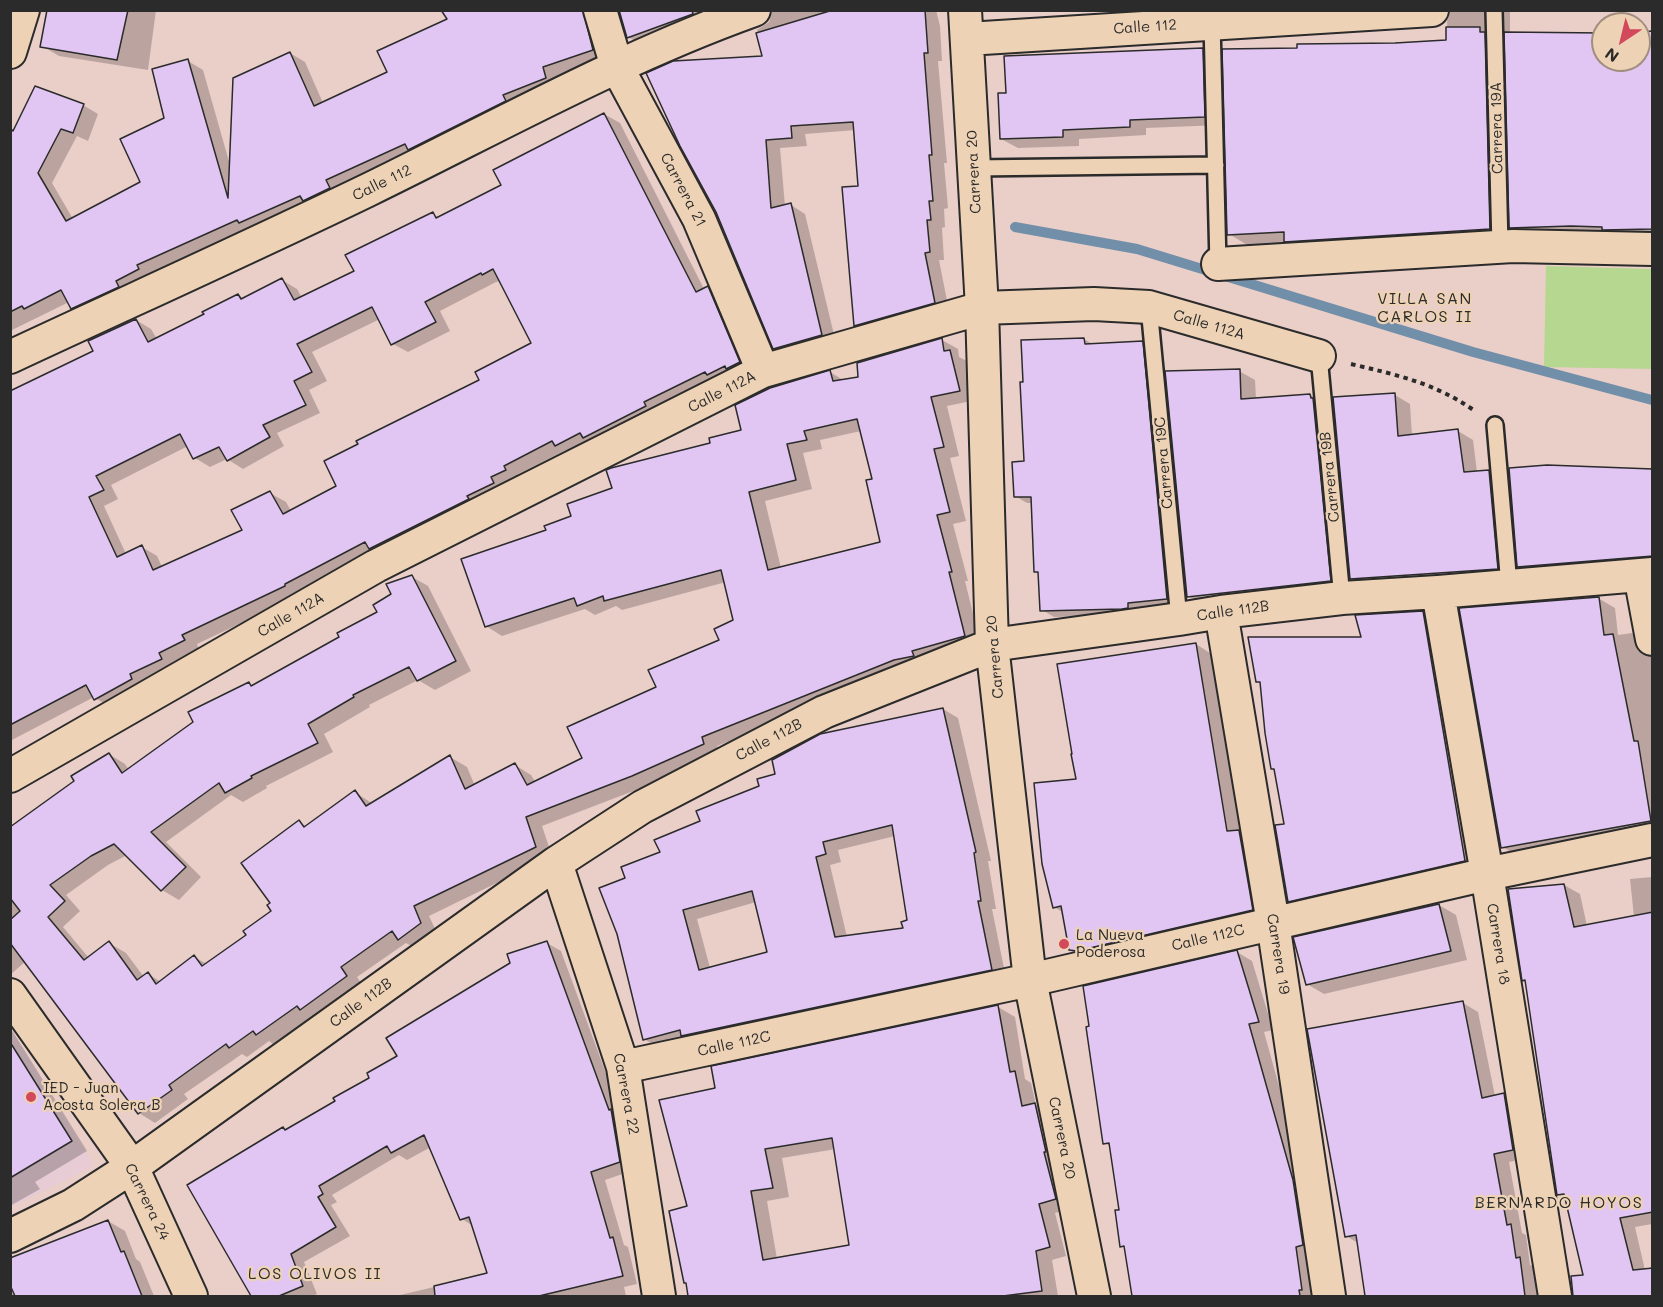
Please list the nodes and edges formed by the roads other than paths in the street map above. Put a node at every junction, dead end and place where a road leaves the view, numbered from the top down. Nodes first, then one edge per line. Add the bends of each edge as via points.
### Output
1 (23, 10) edge
2 (600, 10) edge
3 (754, 10) edge
4 (1432, 10) edge
5 (1494, 10) edge
6 (1212, 23) junction
7 (966, 25) edge
8 (10, 52) edge
9 (617, 67) junction
10 (1216, 165) junction
11 (974, 168) junction
12 (1500, 246) junction
13 (1653, 249) edge
14 (1218, 264) joint
15 (982, 308) junction
16 (1149, 308) junction
17 (1318, 356) joint
18 (10, 357) edge
19 (763, 371) junction
20 (1495, 425) road end
21 (1646, 575) edge
22 (1509, 585) junction
23 (1438, 592) junction
24 (1342, 598) junction
25 (1221, 612) junction
26 (1179, 619) junction
27 (1653, 639) edge
28 (992, 645) junction
29 (10, 776) edge
30 (1653, 840) edge
31 (556, 863) junction
32 (1487, 874) junction
33 (1274, 923) junction
34 (1030, 980) junction
35 (10, 995) edge
36 (623, 1067) junction
37 (132, 1167) junction
38 (10, 1236) edge
39 (190, 1296) edge
40 (659, 1296) edge
41 (1094, 1296) edge
42 (1329, 1296) edge
43 (1556, 1296) edge

1 - 8 street
2 - 9 street, Carrera 21
3 - 9 street, Calle 112
4 - 6 street, Calle 112
5 - 12 lane, Carrera 19A
6 - 7 street, Calle 112
6 - 10 lane
7 - 11 street, Carrera 20
9 - 18 street, Calle 112 via 366,191
9 - 19 street, Carrera 21 via 699,219
10 - 11 lane
10 - 14 lane
11 - 15 street, Carrera 20
12 - 13 street
12 - 14 street
15 - 16 street, Calle 112A via 1094,304
15 - 19 street, Calle 112A
15 - 28 street, Carrera 20
16 - 17 street, Calle 112A
16 - 26 lane, Carrera 19C
17 - 24 lane, Carrera 19B
19 - 29 street, Calle 112A via 376,566
20 - 22 lane
21 - 22 street, Calle 112B
21 - 27 street
22 - 23 street, Calle 112B
23 - 24 street, Calle 112B
23 - 32 street, Carrera 18
24 - 25 street, Calle 112B
25 - 26 street, Calle 112B
25 - 33 street, Carrera 19
26 - 28 street, Calle 112B
28 - 31 street, Calle 112B via 824,712 642,807
28 - 34 street, Carrera 20
30 - 32 street, Calle 112C
31 - 36 street, Carrera 22
31 - 37 street, Calle 112B
32 - 33 street, Calle 112C
32 - 43 street, Carrera 18
33 - 34 street, Calle 112C
33 - 42 street, Carrera 19
34 - 36 street, Calle 112C
34 - 41 street, Carrera 20
35 - 37 street, Carrera 24
36 - 40 street, Carrera 22
37 - 38 street, Calle 112B via 73,1205
37 - 39 street, Carrera 24

